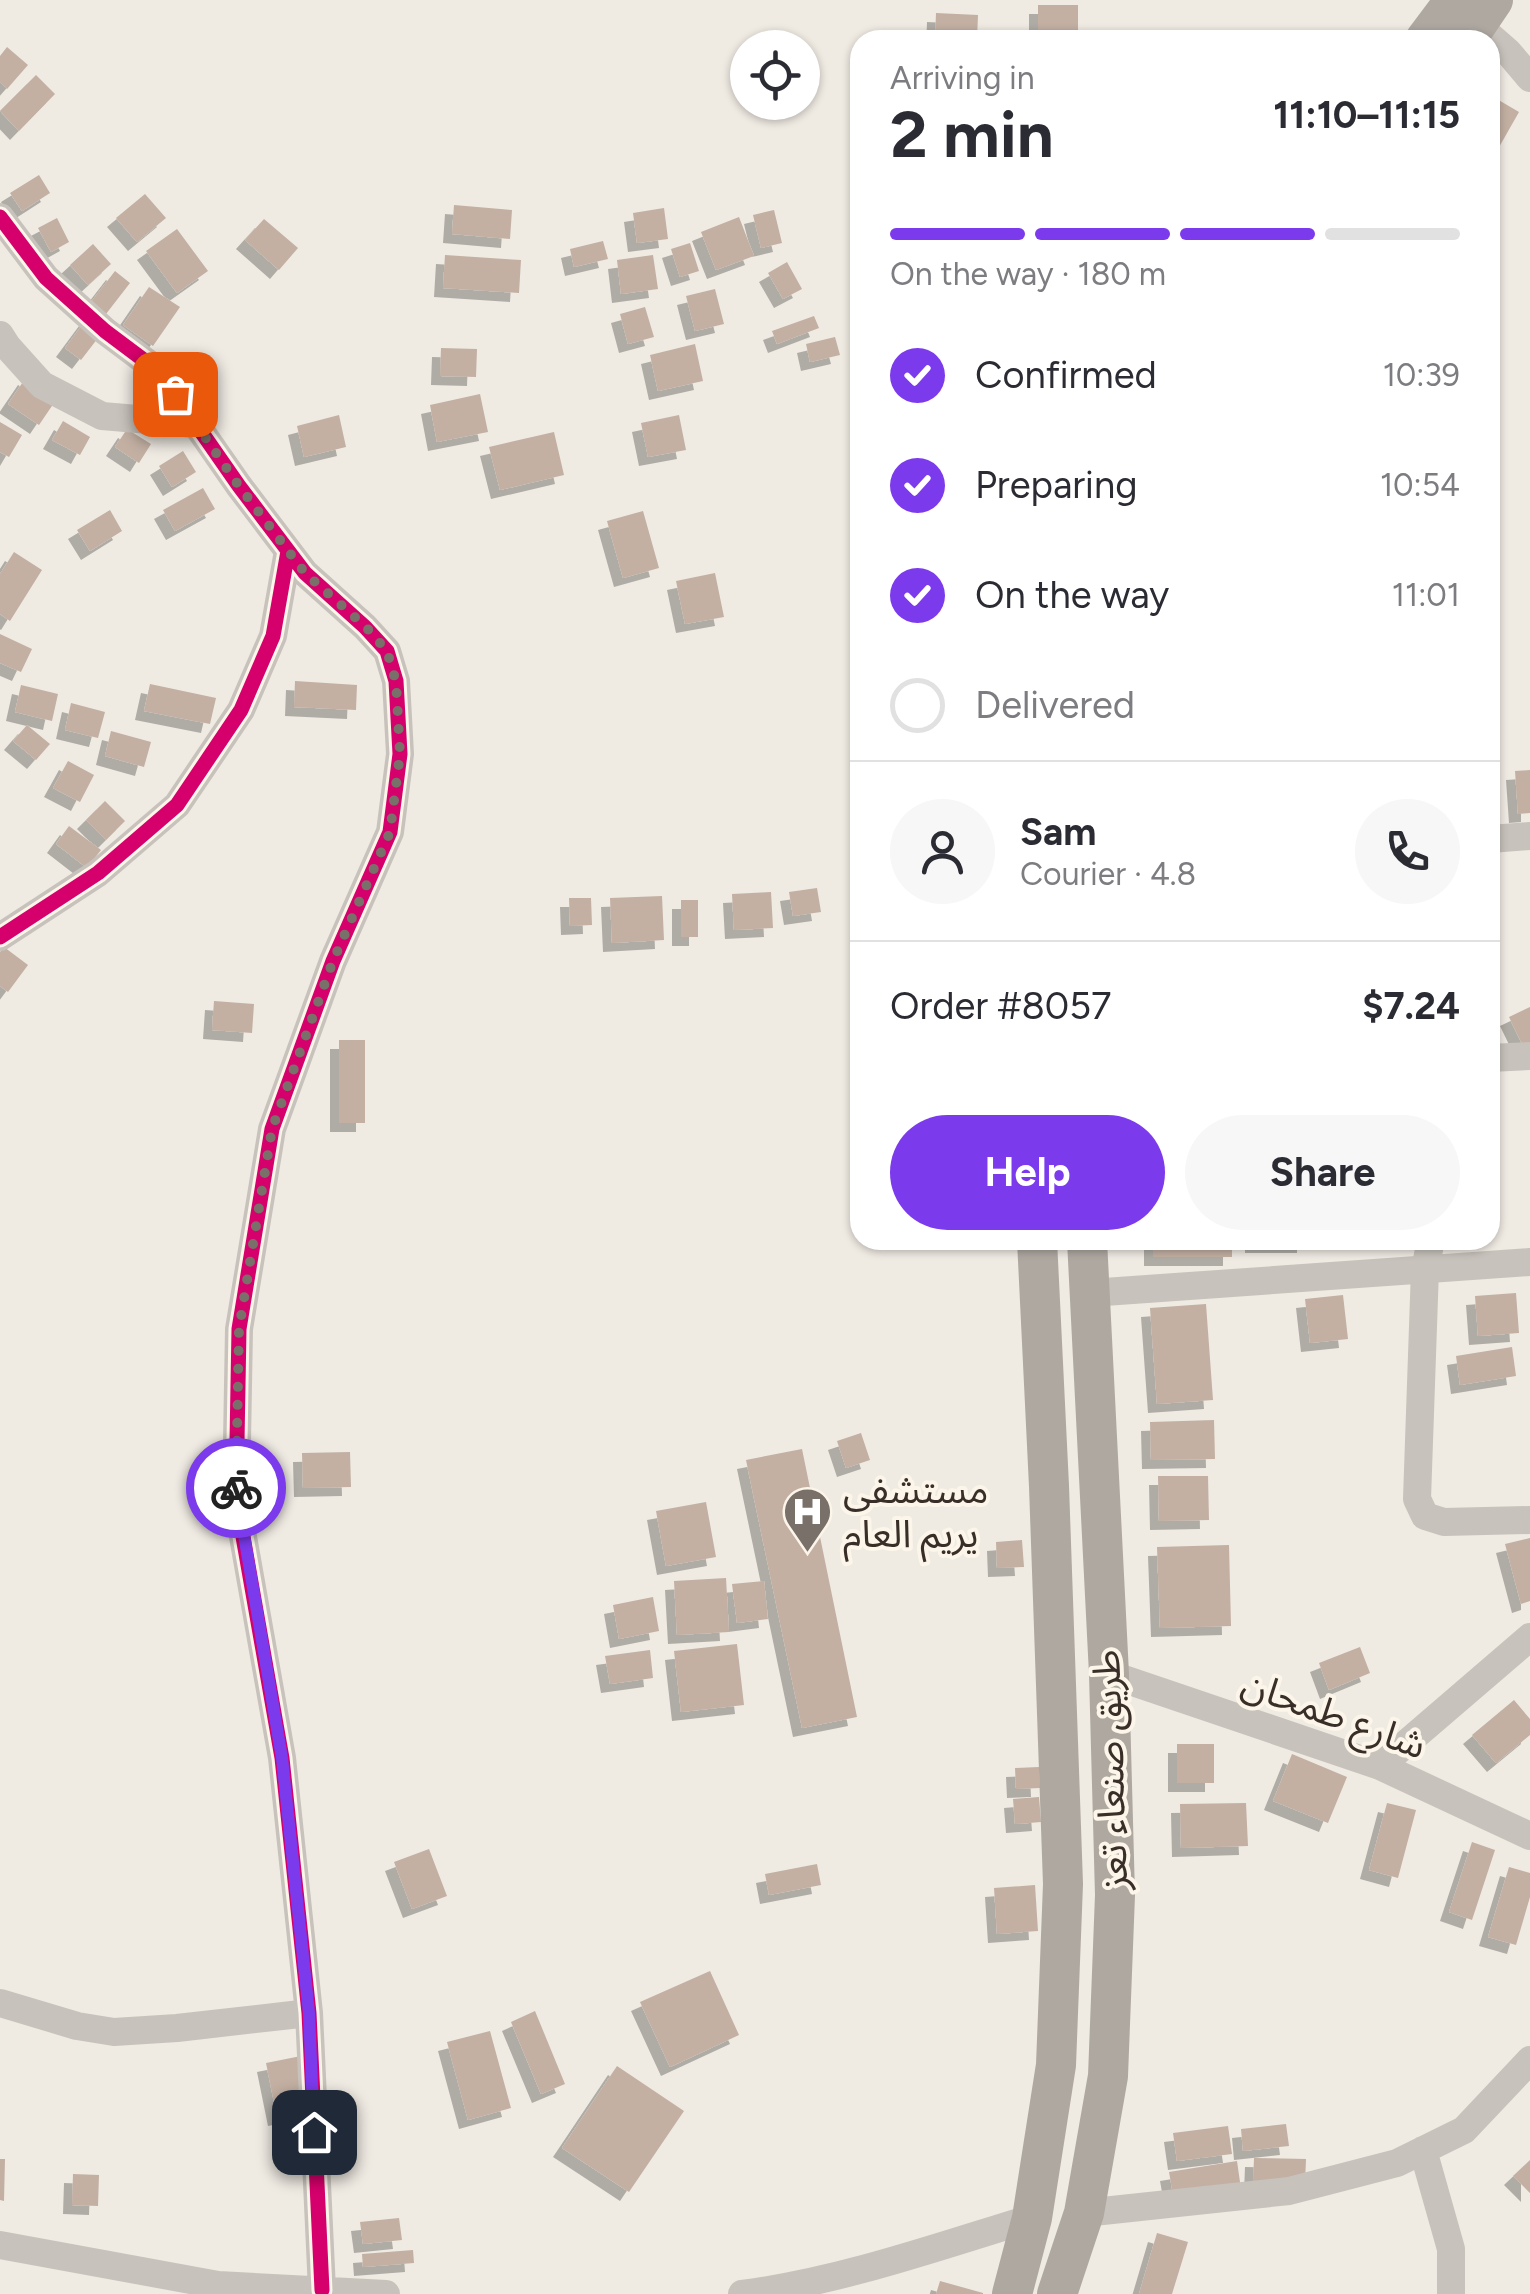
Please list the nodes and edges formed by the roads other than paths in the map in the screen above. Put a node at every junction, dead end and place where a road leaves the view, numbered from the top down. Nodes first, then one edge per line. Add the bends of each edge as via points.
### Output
1 (1472, 16) edge
2 (1445, 30) edge
3 (1500, 44) edge
4 (1530, 78) edge
5 (0, 217) edge
6 (0, 335) edge
7 (196, 424) junction
8 (288, 550) junction
9 (1530, 836) edge
10 (1500, 838) edge
11 (0, 937) edge
12 (1530, 1056) edge
13 (1500, 1058) edge
14 (1037, 1250) edge
15 (1088, 1250) edge
16 (1429, 1250) edge
17 (1530, 1262) edge
18 (1425, 1269) junction
19 (1090, 1293) junction
20 (1530, 1520) edge
21 (1530, 1637) edge
22 (1054, 1669) junction
23 (1108, 1674) junction
24 (1380, 1766) junction
25 (1530, 1836) edge
26 (0, 2003) edge
27 (309, 2013) junction
28 (1530, 2060) edge
29 (1423, 2150) junction
30 (1084, 2214) junction
31 (1032, 2218) junction
32 (0, 2245) edge
33 (322, 2290) junction
34 (386, 2294) edge
35 (742, 2294) edge
36 (1012, 2294) edge
37 (1057, 2294) edge
38 (1451, 2294) edge

1 - 2 highway
3 - 4 street
5 - 7 street via 46,278 150,364
6 - 7 street via 42,385 102,416
7 - 8 street
8 - 11 street via 273,636 241,710 176,805 98,873
8 - 27 street via 387,651 396,682 400,754 390,832 333,961 272,1129 239,1329 236,1497 282,1758
9 - 10 street
12 - 13 street
14 - 22 highway, طريق صنعاء تعز
15 - 19 highway, طريق صنعاء تعز
16 - 18 street
17 - 18 street
18 - 19 street
18 - 20 street via 1417,1498 1425,1516 1444,1522
19 - 23 highway, طريق صنعاء تعز
21 - 24 street
22 - 23 highway
22 - 31 highway, طريق صنعاء تعز via 1063,1884 1056,2064
23 - 24 street, شارع طمحان
23 - 30 highway, طريق صنعاء تعز via 1115,1895 1108,2076
24 - 25 street, شارع طمحان
26 - 27 street via 114,2032
27 - 33 street
28 - 29 street via 1464,2130
29 - 30 street via 1289,2191
29 - 38 street via 1450,2249
30 - 37 highway, طريق صنعاء تعز
31 - 35 street via 882,2264
31 - 36 highway, طريق صنعاء تعز
32 - 33 street via 218,2284
33 - 34 street

